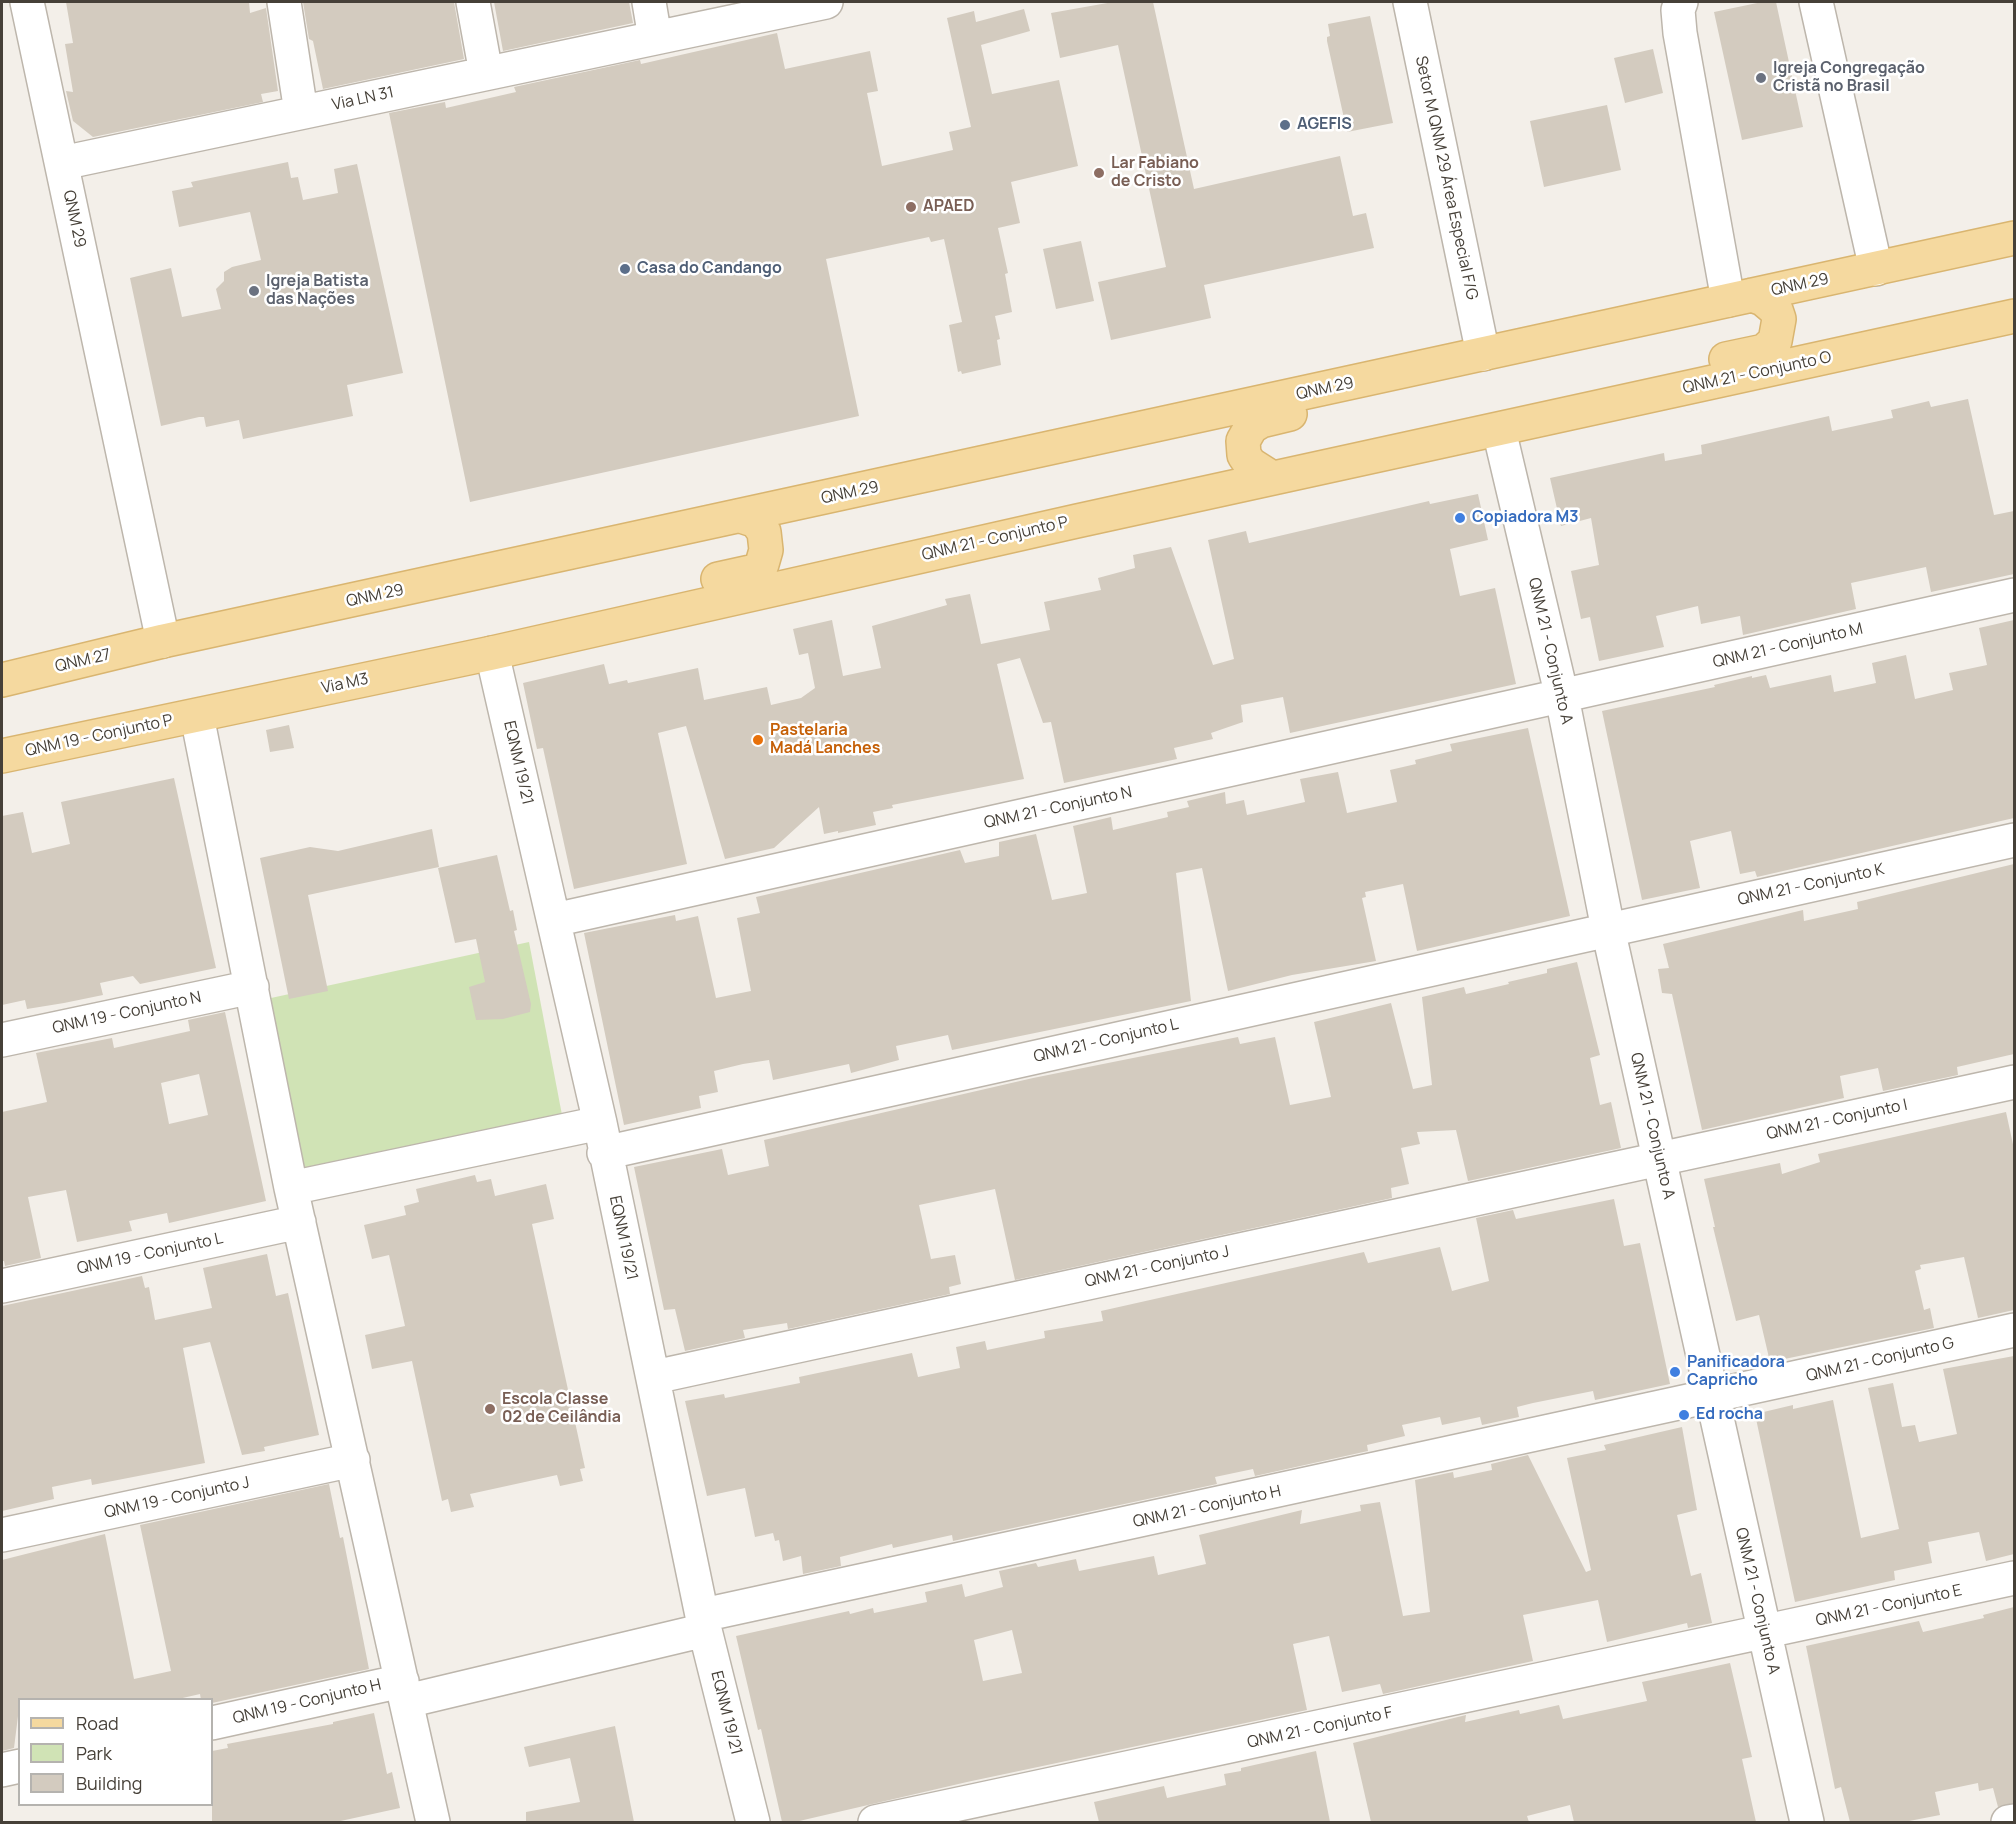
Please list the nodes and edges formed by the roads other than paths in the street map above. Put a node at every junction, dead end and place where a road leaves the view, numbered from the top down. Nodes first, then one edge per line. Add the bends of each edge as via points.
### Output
1 (27, 2) edge
2 (284, 2) edge
3 (473, 2) edge
4 (649, 2) edge
5 (825, 2) edge
6 (1410, 2) edge
7 (1681, 2) edge
8 (1816, 2) edge
9 (655, 38) junction
10 (486, 74) junction
11 (301, 112) junction
12 (62, 163) junction
13 (2014, 238) edge
14 (1876, 269) junction
15 (1740, 298) junction
16 (2014, 316) edge
17 (1482, 354) junction
18 (1433, 366) junction
19 (1506, 428) junction
20 (1272, 478) junction
21 (741, 516) junction
22 (2014, 595) edge
23 (545, 639) junction
24 (164, 641) junction
25 (492, 653) junction
26 (91, 660) junction
27 (2, 680) edge
28 (1562, 697) junction
29 (2, 698) edge
30 (197, 716) junction
31 (2, 756) edge
32 (2014, 840) edge
33 (554, 920) junction
34 (1608, 929) junction
35 (252, 987) junction
36 (2, 1040) edge
37 (2014, 1082) edge
38 (602, 1138) junction
39 (1660, 1158) junction
40 (291, 1188) junction
41 (299, 1222) junction
42 (2, 1286) edge
43 (2014, 1330) edge
44 (654, 1377) junction
45 (1711, 1398) junction
46 (353, 1460) junction
47 (2, 1535) edge
48 (2014, 1578) edge
49 (704, 1623) junction
50 (1764, 1633) junction
51 (405, 1691) junction
52 (213, 1723) edge
53 (18, 1766) edge
54 (2, 1770) edge
55 (2014, 1821) edge
56 (433, 1822) edge
57 (753, 1822) edge
58 (875, 1822) edge
59 (1807, 1822) edge
60 (2008, 1822) edge

1 - 12 street
2 - 11 street
3 - 10 street
4 - 9 street
5 - 9 street, Via LN 31
6 - 17 street, Setor M QNM 29 Área Especial F/G
7 - 15 street via 1680,33
8 - 14 street
9 - 10 street, Via LN 31
10 - 11 street, Via LN 31
11 - 12 street, Via LN 31
12 - 24 street, QNM 29
13 - 14 main road, QNM 29
14 - 15 main road, QNM 29
15 - 17 main road, QNM 29
15 - 19 main road via 1773,304 1779,319 1775,341 1764,351 1613,383
16 - 19 main road, QNM 21 - Conjunto O
17 - 18 main road, QNM 29
18 - 20 main road via 1370,396 1261,421 1251,427 1242,441 1244,455 1250,465
18 - 21 main road, QNM 29
19 - 20 main road, QNM 21 - Conjunto P
19 - 28 street, QNM 21 - Conjunto A
20 - 23 main road, QNM 21 - Conjunto P
21 - 23 main road via 756,521 764,532 766,550 759,570 632,598
21 - 24 main road, QNM 29
22 - 28 street, QNM 21 - Conjunto M
23 - 25 main road, QNM 21 - Conjunto P
24 - 26 main road, QNM 27
25 - 30 main road, Via M3
25 - 33 street, EQNM 19/21
26 - 27 main road, QNM 27
26 - 29 main road via 24,693
28 - 33 street, QNM 21 - Conjunto N
28 - 34 street, QNM 21 - Conjunto A
30 - 31 main road, QNM 19 - Conjunto P
30 - 35 street
32 - 34 street, QNM 21 - Conjunto K
33 - 38 street, EQNM 19/21
34 - 38 street, QNM 21 - Conjunto L
34 - 39 street, QNM 21 - Conjunto A
35 - 36 street, QNM 19 - Conjunto N
35 - 40 street
37 - 39 street, QNM 21 - Conjunto I
38 - 40 street, QNM 21 - Conjunto L
38 - 44 street, EQNM 19/21
39 - 44 street, QNM 21 - Conjunto J
39 - 45 street, QNM 21 - Conjunto A
40 - 41 street
41 - 42 street, QNM 19 - Conjunto L
41 - 46 street
43 - 45 street, QNM 21 - Conjunto G
44 - 49 street, EQNM 19/21
45 - 49 street, QNM 21 - Conjunto H
45 - 50 street, QNM 21 - Conjunto A
46 - 47 street, QNM 19 - Conjunto J
46 - 51 street
48 - 50 street, QNM 21 - Conjunto E
49 - 51 street, QNM 21 - Conjunto H
49 - 57 street, EQNM 19/21
50 - 58 street, QNM 21 - Conjunto F
50 - 59 street, QNM 21 - Conjunto A
51 - 52 street, QNM 19 - Conjunto H
51 - 56 street
53 - 54 street
55 - 60 street

